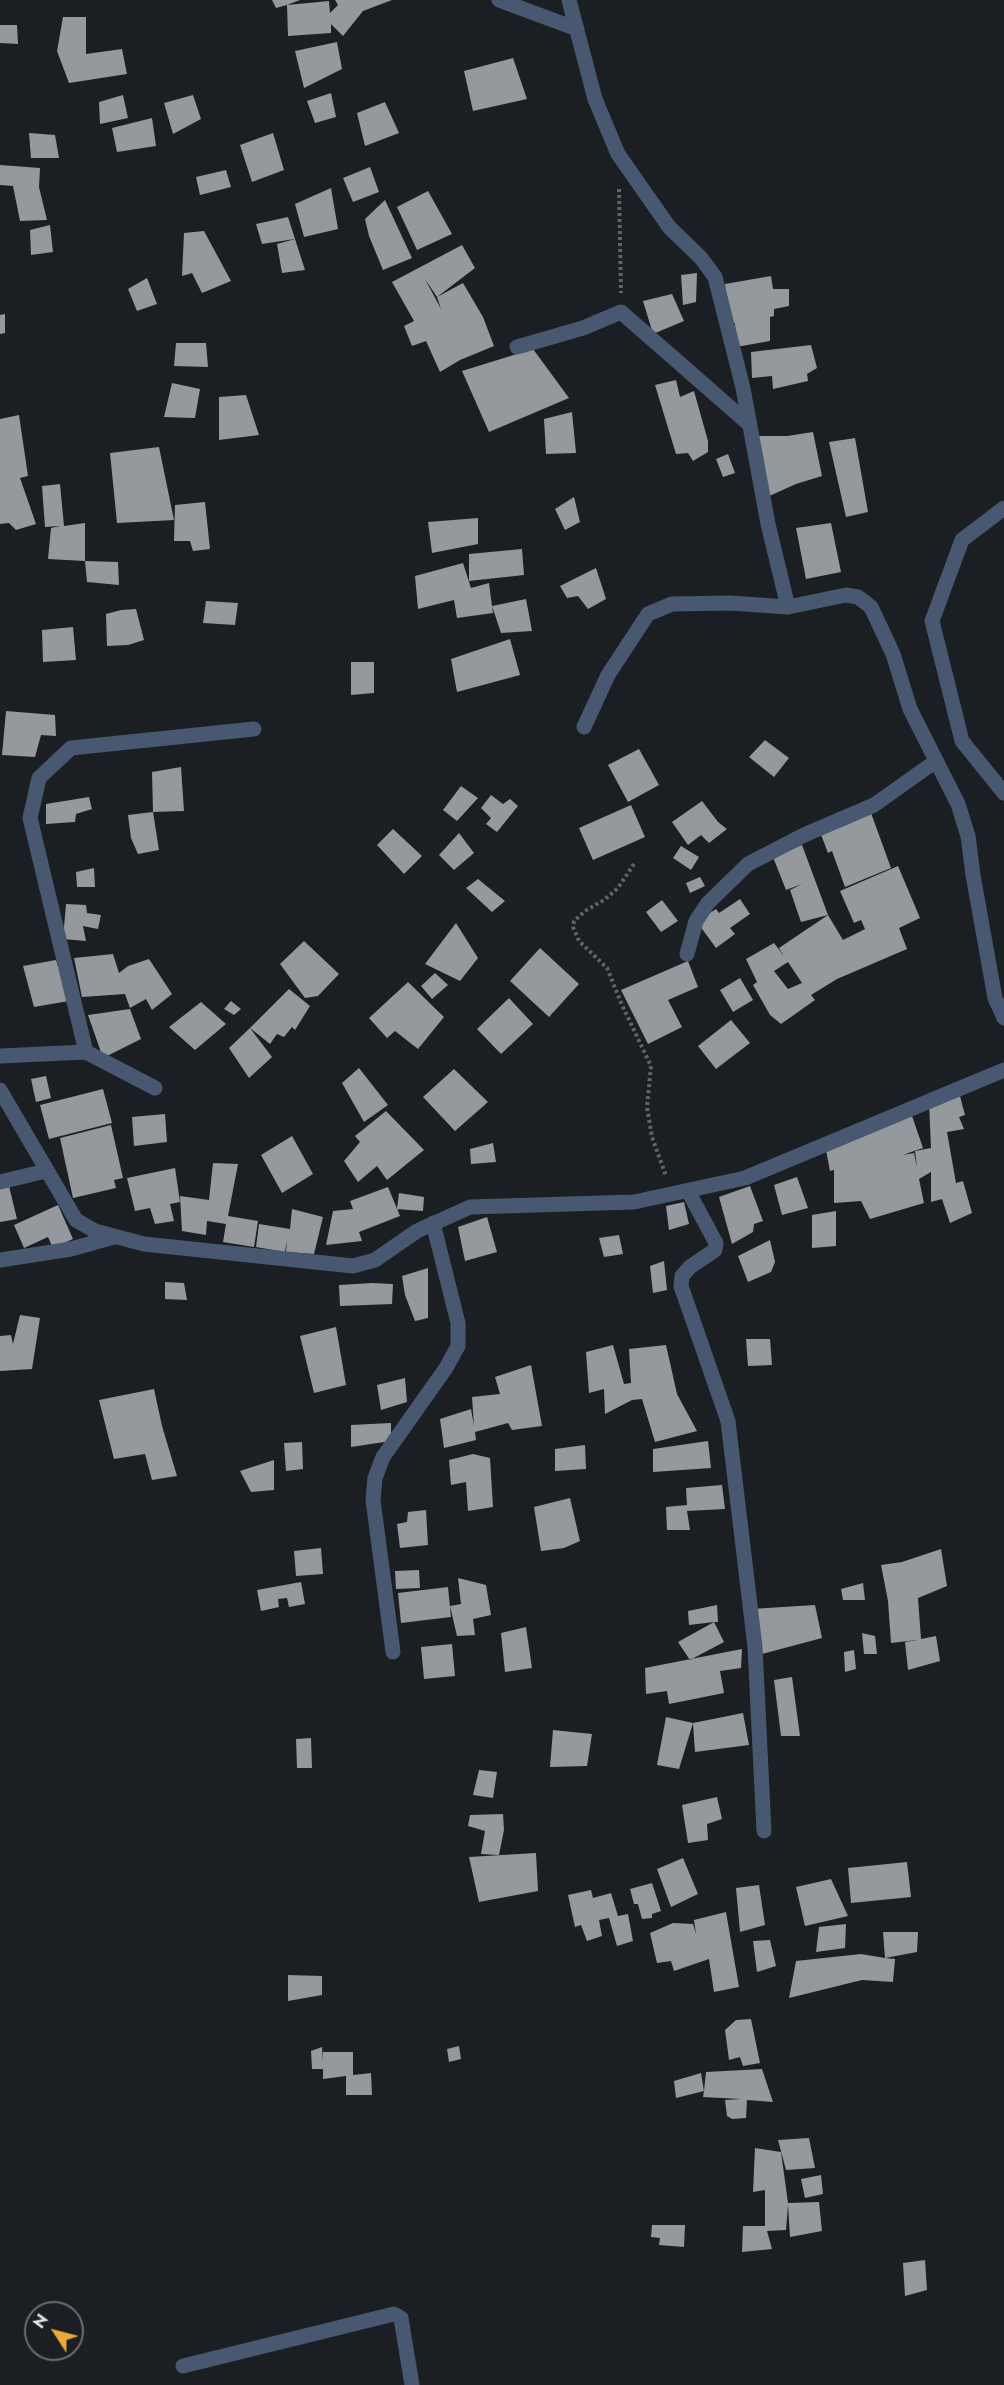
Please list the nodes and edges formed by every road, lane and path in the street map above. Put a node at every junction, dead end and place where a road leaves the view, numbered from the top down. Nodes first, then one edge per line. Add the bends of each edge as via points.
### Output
1 (499, 0) edge
2 (569, 0) edge
3 (578, 28) junction
4 (619, 188) dead end
5 (621, 312) junction
6 (517, 347) dead end
7 (749, 424) junction
8 (1004, 508) edge
9 (788, 607) junction
10 (584, 727) dead end
11 (254, 729) dead end
12 (936, 761) junction
13 (1004, 794) edge
14 (634, 864) dead end
15 (687, 954) dead end
16 (1004, 1018) edge
17 (86, 1052) junction
18 (0, 1056) edge
19 (1004, 1071) edge
20 (155, 1088) dead end
21 (0, 1090) edge
22 (46, 1171) junction
23 (0, 1182) edge
24 (688, 1191) junction
25 (672, 1194) junction
26 (433, 1223) junction
27 (114, 1237) junction
28 (0, 1260) edge
29 (393, 1652) dead end
30 (764, 1831) dead end
31 (183, 2366) dead end
32 (412, 2385) edge

1 - 3 street
2 - 3 street
3 - 7 street via 595,99 618,154 669,227 715,278
4 - 5 path
5 - 6 street via 583,328
5 - 7 street
7 - 9 street
8 - 13 street via 962,540 932,621 962,741
9 - 10 street via 672,604 648,614 608,675
9 - 12 street via 846,595 858,597 871,607 893,654 910,709
11 - 17 street via 71,748 39,778 30,818
12 - 15 street via 874,805 748,864 708,903 696,921
12 - 16 street via 958,804 968,836 995,998
14 - 25 path via 618,888 585,910 573,927 579,941 608,968 651,1066 647,1107 652,1137
17 - 18 street
17 - 20 street
19 - 24 street via 745,1178
21 - 22 street
22 - 23 street
22 - 27 street via 76,1220
24 - 25 street
24 - 30 street via 716,1244 715,1250 682,1276 681,1286 728,1421 754,1647
25 - 26 street via 634,1202 470,1207
26 - 27 street via 375,1260 353,1266 144,1244
26 - 29 street via 458,1323 458,1346 383,1457 375,1478 373,1500
27 - 28 street via 71,1249
31 - 32 street via 394,2314 401,2318

